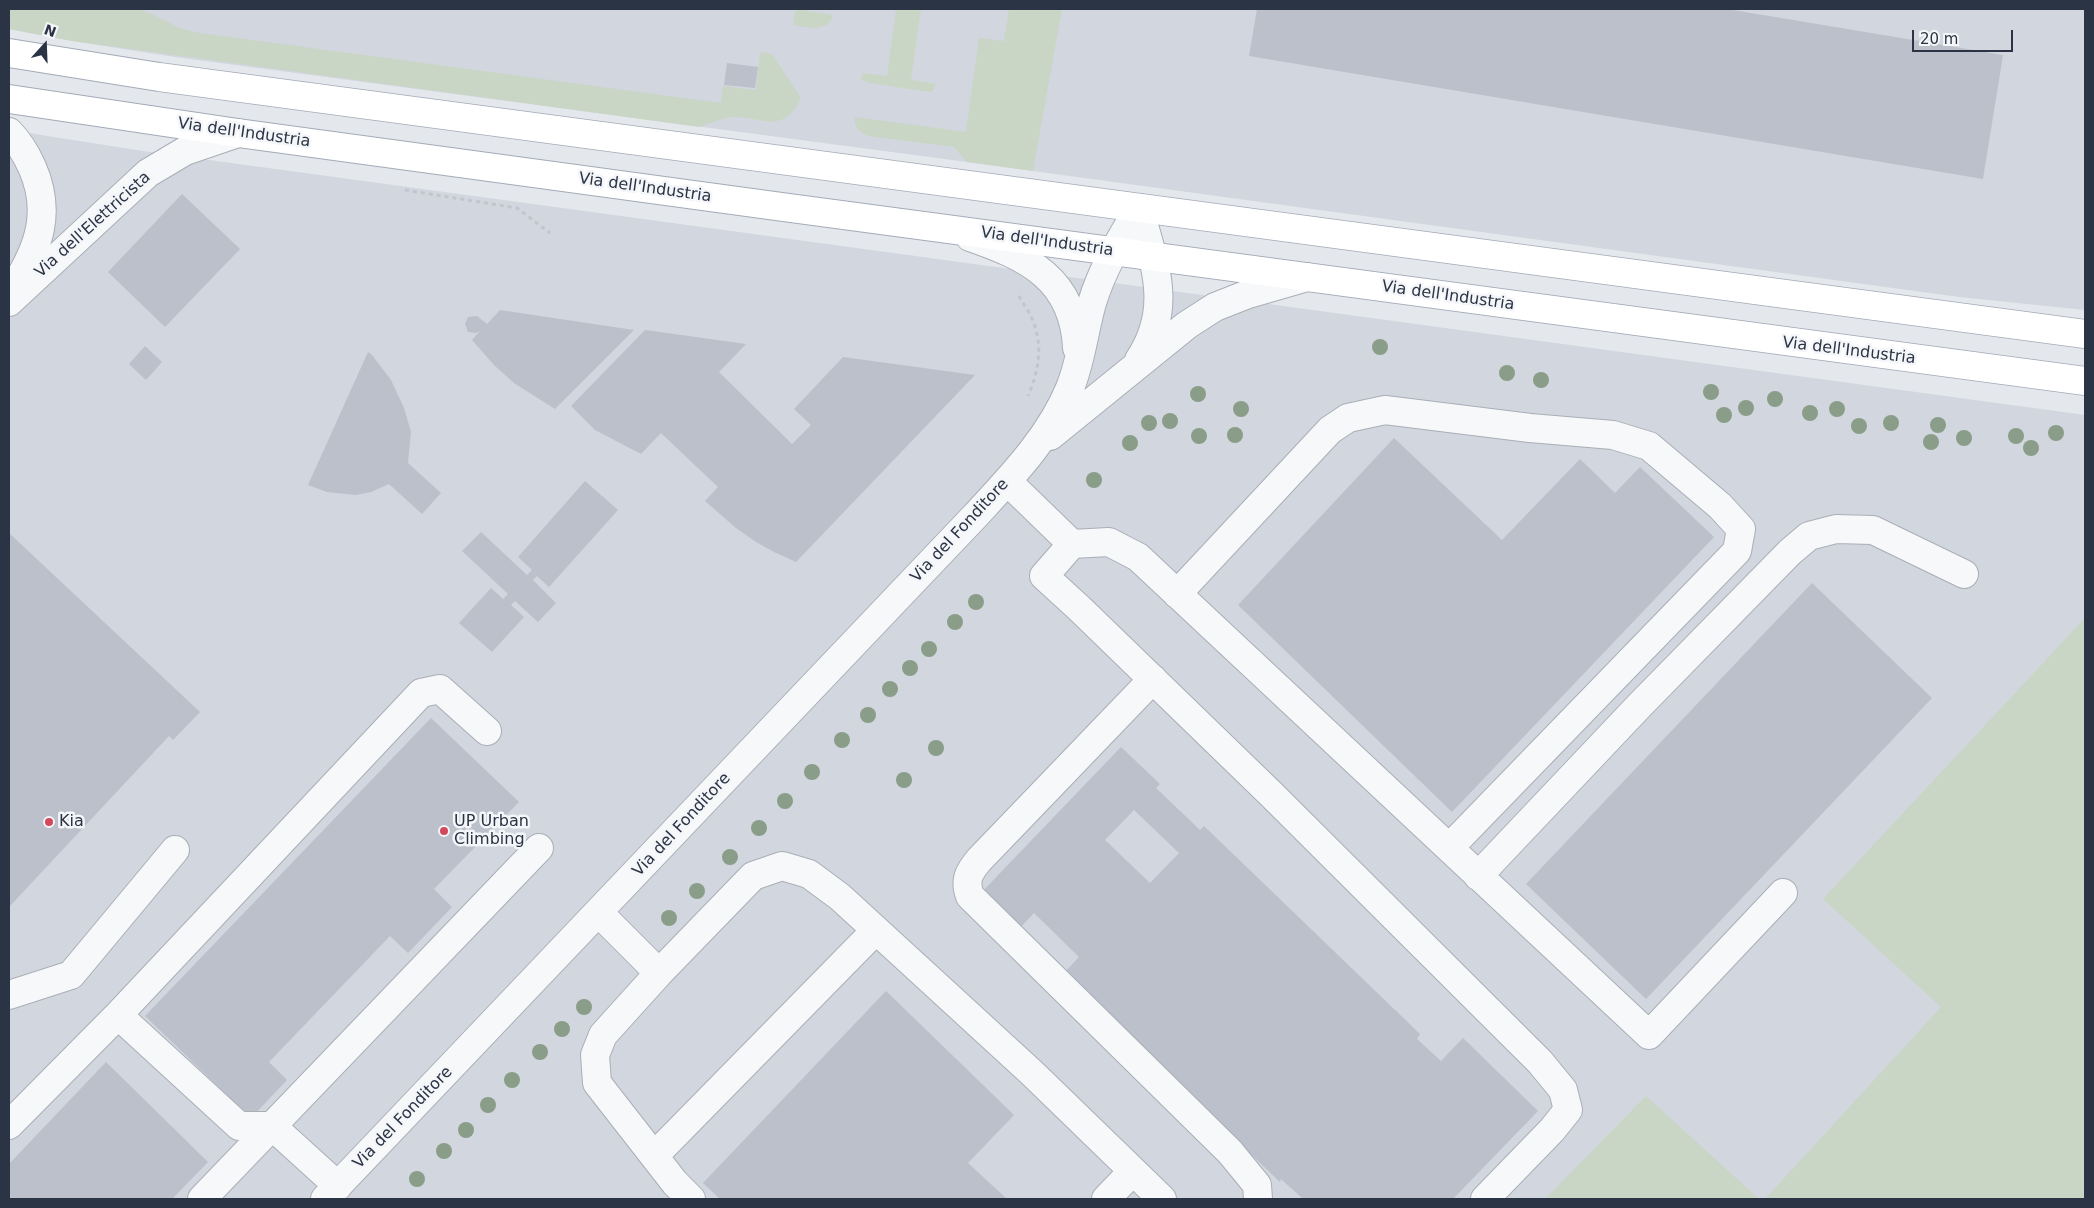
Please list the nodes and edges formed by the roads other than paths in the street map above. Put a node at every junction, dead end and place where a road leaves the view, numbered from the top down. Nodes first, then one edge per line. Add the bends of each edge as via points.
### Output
1 (9, 52) edge
2 (9, 99) edge
3 (9, 132) edge
4 (238, 133) junction
5 (1139, 208) junction
6 (948, 229) junction
7 (1114, 251) junction
8 (1152, 256) junction
9 (1307, 277) junction
10 (9, 296) edge
11 (9, 302) edge
12 (2085, 334) edge
13 (1077, 366) junction
14 (1134, 367) junction
15 (2085, 381) edge
16 (1036, 448) junction
17 (1007, 481) junction
18 (1072, 544) junction
19 (1964, 574) dead end
20 (1177, 594) junction
21 (1154, 679) junction
22 (487, 731) dead end
23 (539, 848) dead end
24 (1449, 848) junction
25 (175, 850) dead end
26 (1478, 876) junction
27 (1783, 893) dead end
28 (598, 912) junction
29 (876, 930) junction
30 (659, 973) junction
31 (9, 995) edge
32 (118, 1015) junction
33 (9, 1125) edge
34 (272, 1126) junction
35 (654, 1155) junction
36 (1133, 1171) junction
37 (332, 1193) edge
38 (202, 1199) edge
39 (691, 1199) edge
40 (1106, 1199) edge
41 (1162, 1199) edge
42 (1258, 1199) edge
43 (1485, 1199) edge

1 - 5 main road via 169,78
2 - 4 main road, Via dell'Industria
3 - 10 street, Via dell'Elettricista via 35,175 42,194 43,212 40,235
4 - 6 main road, Via dell'Industria
4 - 11 street, Via dell'Elettricista via 185,151 148,173
5 - 7 street, Via del Fonditore
5 - 8 street, Via del Fonditore
5 - 12 main road
6 - 7 main road, Via dell'Industria
6 - 13 street, Via del Fonditore via 998,247 1030,263 1050,278 1072,313
7 - 8 main road, Via dell'Industria
7 - 13 street, Via del Fonditore via 1092,302
8 - 9 main road, Via dell'Industria
8 - 14 street, Via del Fonditore via 1159,294 1157,314 1148,346
9 - 14 street, Via del Fonditore via 1215,307
9 - 15 main road, Via dell'Industria
13 - 16 street, Via del Fonditore via 1070,388
14 - 16 street, Via del Fonditore
16 - 17 street, Via del Fonditore
17 - 18 street
17 - 28 street, Via del Fonditore
18 - 20 street via 1109,542 1138,556
18 - 21 street via 1044,576
19 - 26 street via 1873,530 1836,529 1809,536 1639,706
20 - 24 street
20 - 24 street via 1330,430 1348,418 1385,410 1613,435 1631,440 1649,446 1720,506 1741,529 1737,551
21 - 42 street via 979,860 968,873 966,885 970,896 1230,1152 1257,1185
21 - 43 street via 1436,956 1540,1062 1562,1090 1568,1110
22 - 32 street via 440,689 421,693
23 - 34 street
24 - 26 street
25 - 31 street via 72,975
26 - 27 street via 1649,1035
28 - 30 street
28 - 37 street, Via del Fonditore
29 - 30 street via 840,897 808,874 782,866 753,876
29 - 35 street
29 - 36 street
30 - 35 street via 603,1035 595,1056 597,1083
32 - 33 street
32 - 34 street via 239,1126
34 - 37 street
34 - 38 street
35 - 39 street
36 - 40 street
36 - 41 street

